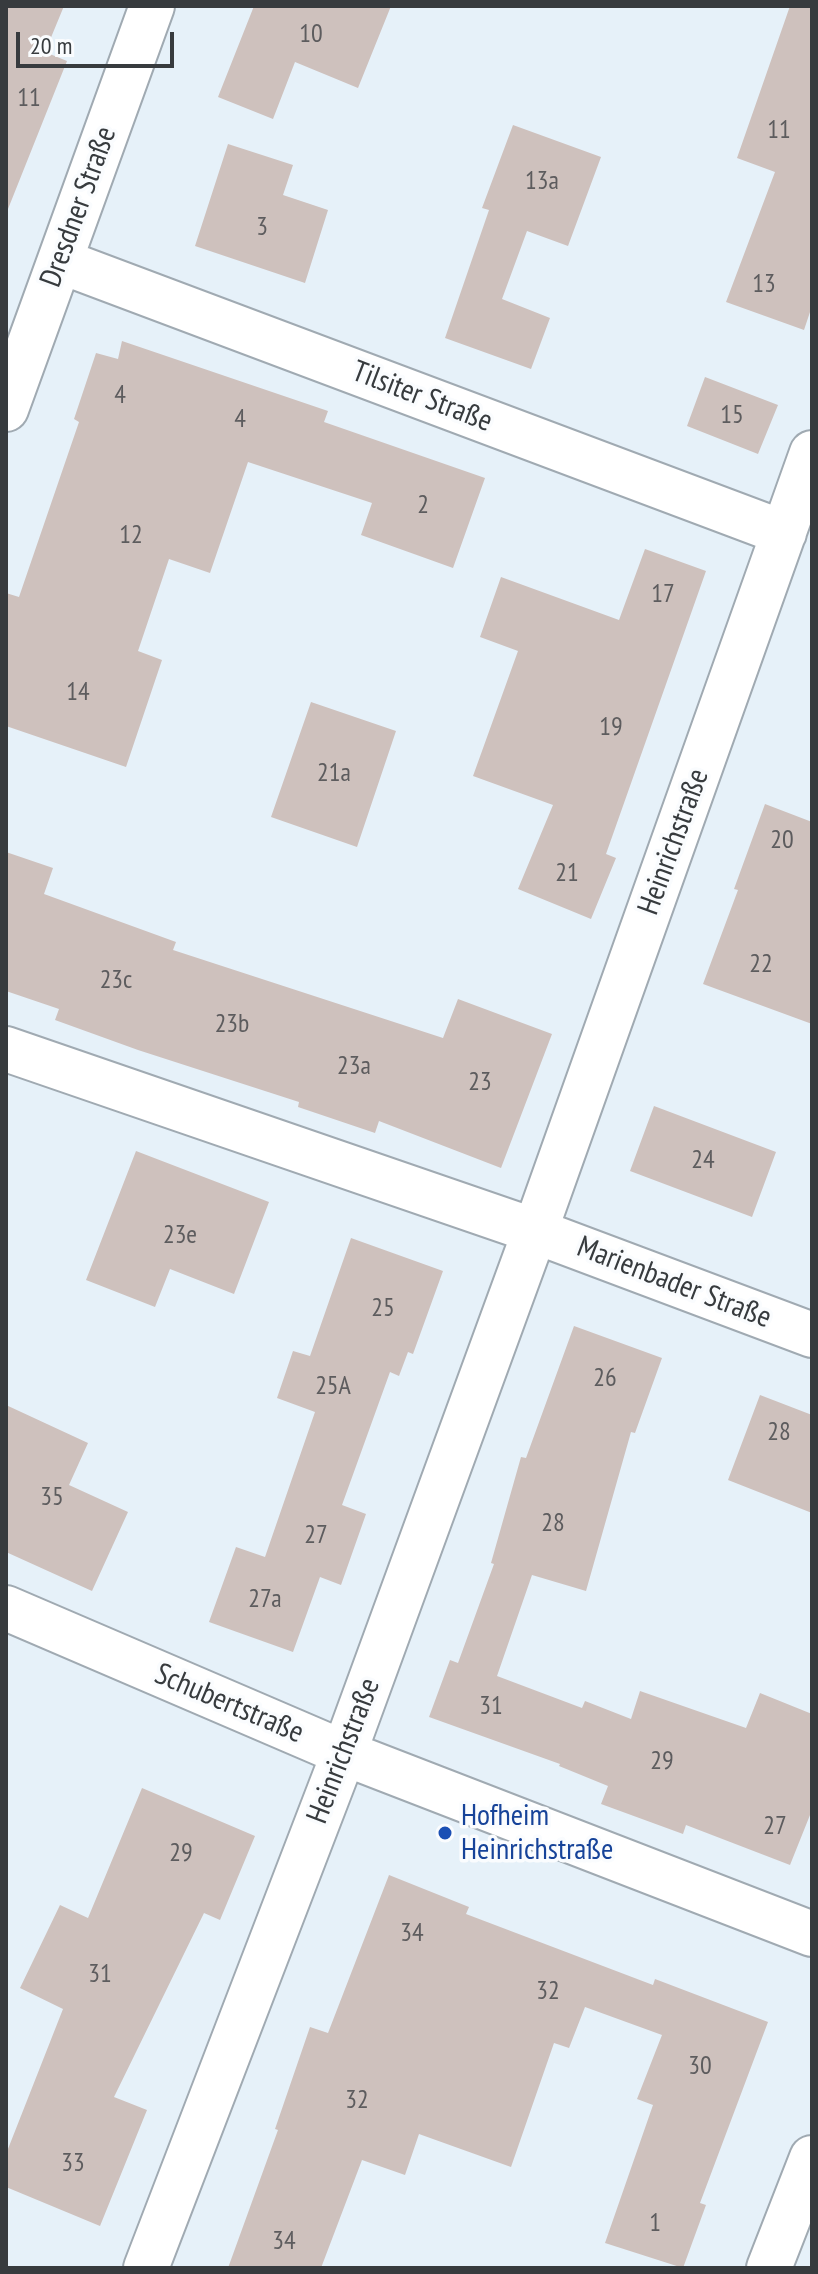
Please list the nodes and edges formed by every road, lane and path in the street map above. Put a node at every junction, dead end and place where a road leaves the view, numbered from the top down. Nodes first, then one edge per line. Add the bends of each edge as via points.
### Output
1 (152, 6) edge
2 (60, 261) junction
3 (6, 409) edge
4 (809, 468) edge
5 (784, 533) junction
6 (6, 1049) edge
7 (535, 1231) junction
8 (812, 1335) edge
9 (6, 1608) edge
10 (344, 1753) junction
11 (812, 1934) edge
12 (812, 2158) edge
13 (146, 2268) edge
14 (769, 2268) edge

1 - 2 street, Dresdner Straße
2 - 3 street, Dresdner Straße
2 - 5 street, Tilsiter Straße
4 - 5 street, Heinrichstraße
5 - 7 street, Heinrichstraße
6 - 7 street
7 - 8 street, Marienbader Straße
7 - 10 street, Heinrichstraße
9 - 10 street, Schubertstraße
10 - 11 street, Schubertstraße
10 - 13 street, Heinrichstraße
12 - 14 street

